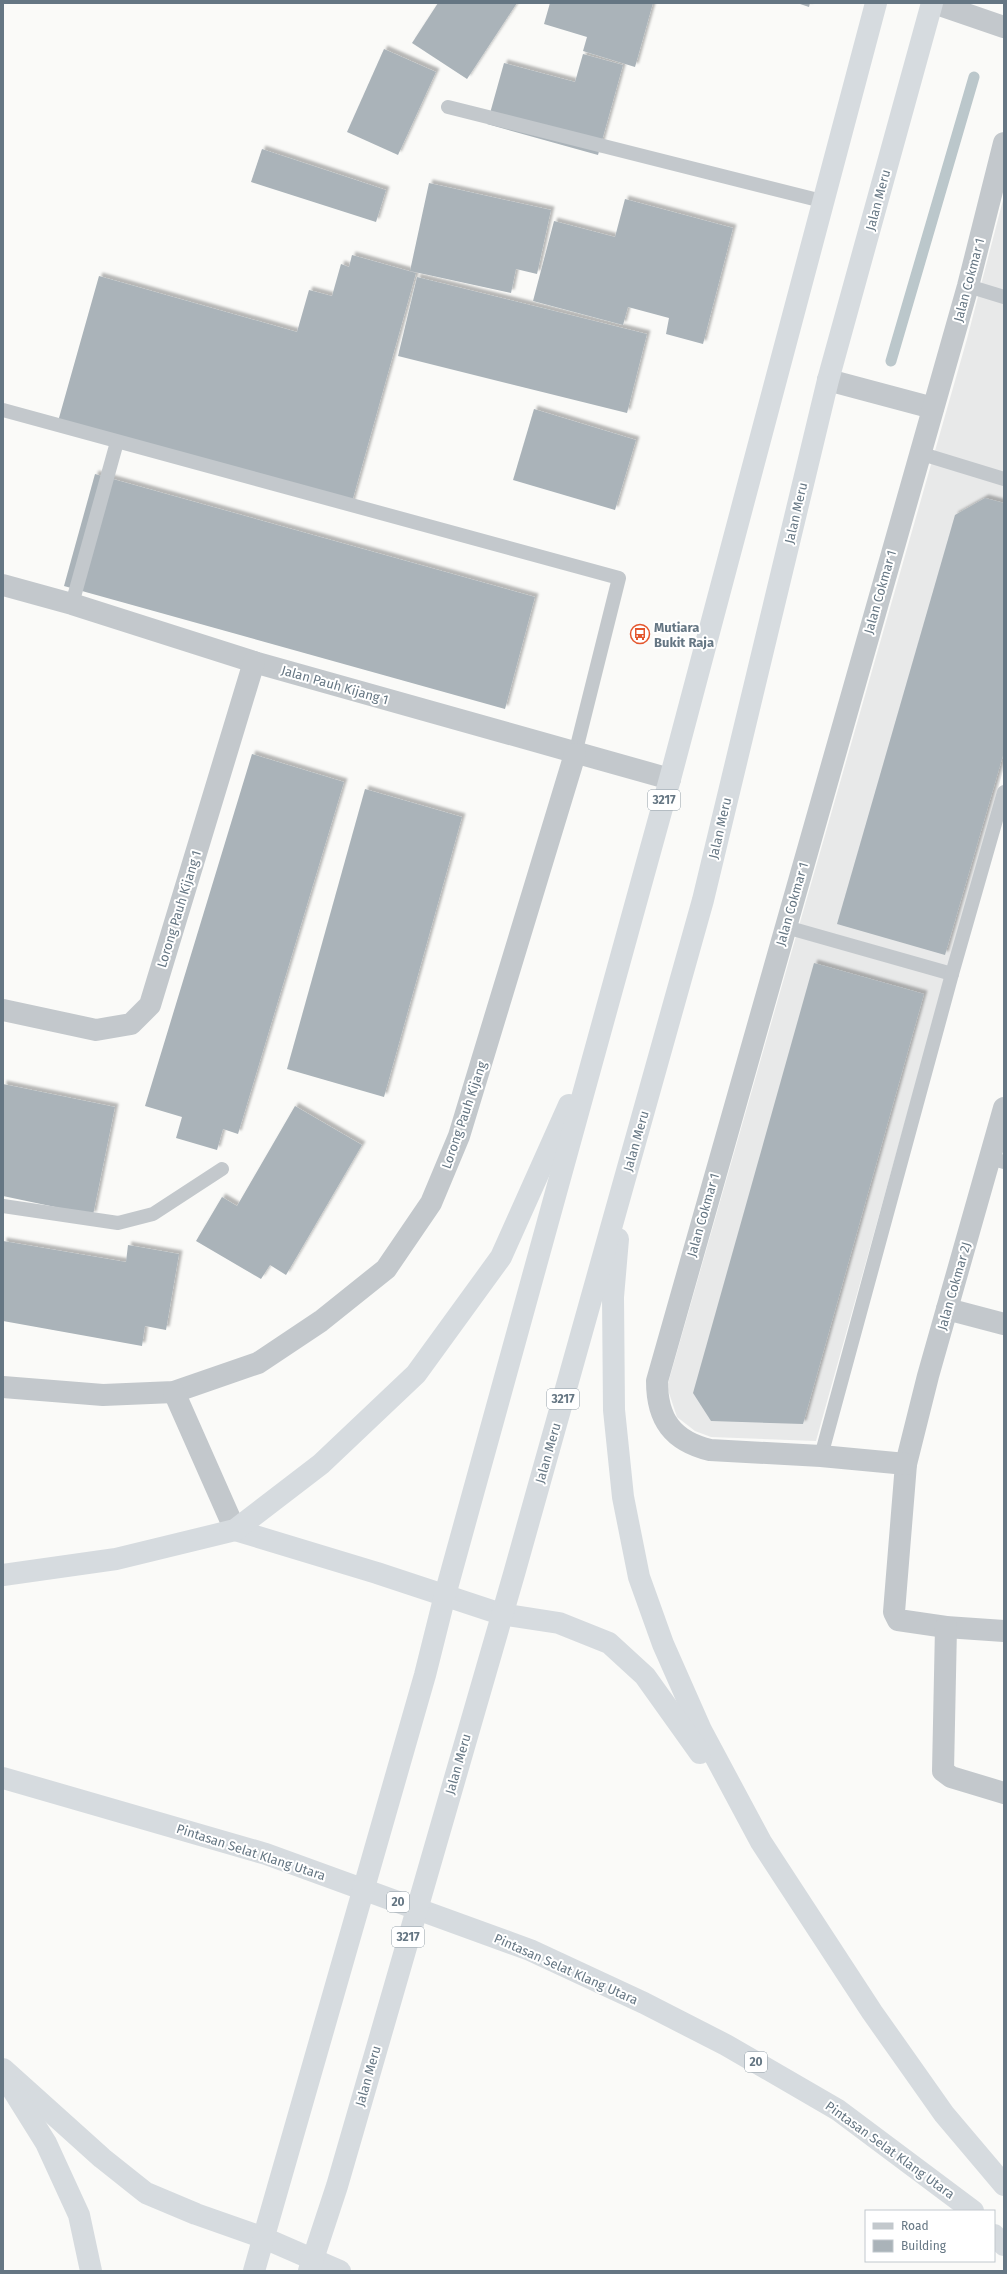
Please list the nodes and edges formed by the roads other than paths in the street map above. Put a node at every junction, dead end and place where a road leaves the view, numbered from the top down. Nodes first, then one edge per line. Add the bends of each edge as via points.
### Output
1 (876, 3) edge
2 (933, 3) edge
3 (1004, 27) edge
4 (448, 107) dead end
5 (1004, 143) edge
6 (822, 201) junction
7 (968, 286) junction
8 (1004, 298) edge
9 (828, 380) junction
10 (933, 408) junction
11 (3, 410) edge
12 (117, 442) junction
13 (919, 453) junction
14 (1004, 479) edge
15 (3, 585) edge
16 (72, 604) junction
17 (254, 662) junction
18 (575, 754) junction
19 (670, 779) junction
20 (1004, 792) edge
21 (786, 927) junction
22 (952, 974) junction
23 (3, 1010) edge
24 (599, 1038) junction
25 (1004, 1108) edge
26 (997, 1160) edge
27 (222, 1170) dead end
28 (624, 1184) junction
29 (3, 1206) edge
30 (947, 1308) junction
31 (1004, 1324) edge
32 (3, 1387) edge
33 (174, 1392) junction
34 (821, 1456) junction
35 (906, 1464) junction
36 (235, 1530) junction
37 (3, 1575) edge
38 (444, 1595) junction
39 (501, 1614) junction
40 (946, 1627) junction
41 (1004, 1631) edge
42 (3, 1778) edge
43 (1004, 1793) edge
44 (761, 1842) junction
45 (3, 2069) edge
46 (3, 2074) edge
47 (1004, 2185) edge
48 (969, 2209) edge
49 (995, 2228) edge
50 (1004, 2234) edge
51 (995, 2236) edge
52 (264, 2238) junction
53 (1004, 2245) edge
54 (311, 2265) edge
55 (91, 2271) edge
56 (254, 2271) edge
57 (340, 2271) edge

1 - 6 highway, 3217
2 - 3 street
2 - 9 highway, Jalan Meru / 3217
4 - 6 lane
5 - 7 street, Jalan Cokmar 1
6 - 19 highway, 3217
7 - 8 lane
7 - 10 street, Jalan Cokmar 1
9 - 10 street
9 - 28 highway, Jalan Meru / 3217 via 703,900
10 - 13 street, Jalan Cokmar 1
11 - 12 lane
12 - 16 lane
12 - 18 lane via 619,578
13 - 14 lane
13 - 21 street, Jalan Cokmar 1
15 - 16 street, Jalan Pauh Kijang 1
16 - 17 street, Jalan Pauh Kijang 1
17 - 18 street, Jalan Pauh Kijang 1
17 - 23 street, Lorong Pauh Kijang 1 via 150,1005 131,1024 96,1030
18 - 19 street, Jalan Pauh Kijang 1
18 - 33 street, Lorong Pauh Kijang via 459,1136 431,1203 386,1269 321,1321 258,1363
19 - 24 highway, 3217
20 - 22 lane
21 - 22 lane
21 - 34 street, Jalan Cokmar 1 via 660,1366 657,1397 667,1426 697,1447 710,1450
22 - 34 lane
24 - 36 highway via 501,1258 416,1374 321,1464
24 - 38 highway, 3217
25 - 26 street, Jalan Cokmar 2J
26 - 30 street, Jalan Cokmar 2J
27 - 29 lane via 153,1214 118,1223
28 - 39 highway, Jalan Meru / 3217
28 - 44 highway via 613,1297 614,1410 624,1496 639,1576 663,1644 701,1730
30 - 31 street
30 - 35 street, Jalan Cokmar 2J
32 - 33 street, Lorong Pauh Kijang via 103,1395
33 - 36 street
34 - 35 street, Jalan Cokmar 1
35 - 40 street, Jalan Cokmar 2J via 894,1612 898,1620
36 - 37 highway via 116,1559
36 - 38 highway
38 - 39 highway
38 - 52 highway, 3217 via 425,1675
39 - 44 highway via 559,1623 609,1643 645,1676
39 - 54 highway, Jalan Meru / 3217 via 337,2186
40 - 41 street
40 - 43 street via 943,1771 951,1777
42 - 48 highway, Pintasan Selat Klang Utara / 20 via 266,1854 530,1950 644,2002 726,2045 838,2110
44 - 47 highway via 872,2012 935,2101
45 - 52 highway via 102,2158 146,2193
46 - 55 highway via 46,2143 79,2215
49 - 50 highway
51 - 53 highway
52 - 54 highway
52 - 56 highway, 3217
54 - 57 highway

